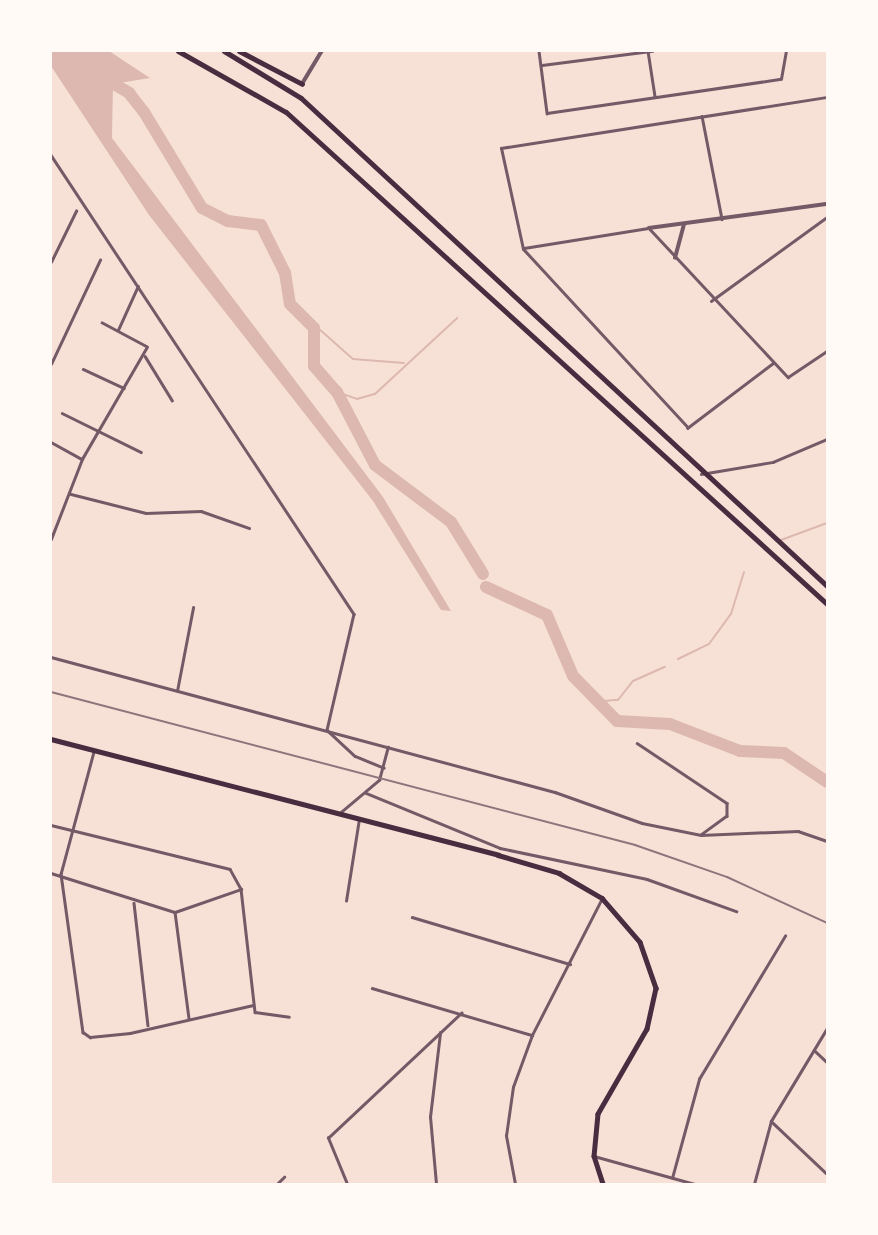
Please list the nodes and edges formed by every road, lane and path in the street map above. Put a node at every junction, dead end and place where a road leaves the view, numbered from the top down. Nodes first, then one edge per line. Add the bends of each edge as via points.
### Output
1 (178, 51) edge
2 (224, 51) edge
3 (239, 51) edge
4 (322, 51) edge
5 (539, 51) edge
6 (649, 51) edge
7 (786, 51) edge
8 (542, 65) junction
9 (302, 84) joint
10 (655, 96) junction
11 (827, 97) edge
12 (702, 116) junction
13 (51, 155) edge
14 (827, 204) edge
15 (76, 211) dead end
16 (827, 217) edge
17 (722, 219) junction
18 (685, 223) junction
19 (649, 228) junction
20 (523, 248) junction
21 (675, 258) junction
22 (100, 260) dead end
23 (51, 262) edge
24 (138, 286) junction
25 (711, 301) junction
26 (102, 323) dead end
27 (118, 330) junction
28 (827, 351) edge
29 (145, 356) junction
30 (774, 363) junction
31 (51, 364) edge
32 (83, 369) dead end
33 (125, 389) junction
34 (172, 400) dead end
35 (62, 413) dead end
36 (100, 431) junction
37 (827, 439) edge
38 (51, 442) edge
39 (141, 452) dead end
40 (82, 458) junction
41 (701, 474) junction
42 (71, 494) junction
43 (249, 528) dead end
44 (53, 529) edge
45 (51, 539) edge
46 (827, 586) edge
47 (827, 604) edge
48 (193, 608) dead end
49 (51, 657) edge
50 (177, 691) junction
51 (327, 730) junction
52 (51, 738) edge
53 (637, 743) dead end
54 (388, 747) junction
55 (95, 750) junction
56 (384, 768) junction
57 (366, 793) junction
58 (340, 813) junction
59 (359, 819) junction
60 (51, 825) edge
61 (73, 831) junction
62 (701, 835) junction
63 (827, 841) edge
64 (500, 848) junction
65 (498, 855) junction
66 (51, 873) edge
67 (61, 874) junction
68 (241, 889) junction
69 (601, 898) junction
70 (134, 901) junction
71 (346, 901) dead end
72 (737, 911) dead end
73 (175, 912) junction
74 (412, 917) dead end
75 (785, 936) dead end
76 (571, 964) junction
77 (372, 988) dead end
78 (253, 1005) junction
79 (461, 1013) junction
80 (289, 1017) dead end
81 (189, 1019) junction
82 (148, 1025) junction
83 (827, 1028) edge
84 (440, 1033) junction
85 (532, 1035) junction
86 (814, 1050) junction
87 (827, 1062) edge
88 (771, 1121) junction
89 (594, 1156) junction
90 (827, 1174) edge
91 (284, 1177) dead end
92 (672, 1178) junction
93 (277, 1184) edge
94 (347, 1184) edge
95 (436, 1184) edge
96 (515, 1184) edge
97 (603, 1184) edge
98 (695, 1184) edge
99 (754, 1184) edge

1 - 47 highway via 286,112
2 - 41 highway via 302,98
3 - 9 highway
4 - 9 street
5 - 8 street
6 - 8 street
6 - 10 street
7 - 10 street via 781,79
8 - 10 street via 547,113
11 - 12 street
12 - 17 street
12 - 20 street via 501,148
13 - 24 street
14 - 17 street
15 - 23 street
16 - 25 street
17 - 18 street
18 - 19 street
18 - 21 street
19 - 20 street
19 - 21 street
20 - 30 street via 688,428
21 - 25 street
22 - 31 street
24 - 27 street
24 - 51 street via 354,614
25 - 30 street
26 - 27 street
27 - 29 street via 147,347
28 - 30 street via 788,377
29 - 33 street
29 - 34 street
32 - 33 street
33 - 36 street
35 - 36 street
36 - 39 street
36 - 40 street
37 - 41 street via 773,462
38 - 40 street
40 - 42 street
41 - 46 highway
42 - 43 street via 146,513 201,511
42 - 44 street
44 - 45 street
48 - 50 street
49 - 50 street
50 - 51 street
51 - 54 street
51 - 56 street via 355,756
52 - 55 main road
53 - 62 street via 727,803 727,816
54 - 56 street
54 - 62 street
55 - 58 main road
55 - 61 street
56 - 57 street
57 - 58 street
57 - 64 street
58 - 59 main road
59 - 65 main road
59 - 71 street
60 - 61 street
61 - 67 street
61 - 68 street via 230,869
62 - 63 street via 788,830
64 - 65 street
64 - 72 street via 646,879
65 - 69 main road via 559,873
66 - 67 street
67 - 70 street
67 - 82 street via 83,1032 90,1037
68 - 73 street
68 - 78 street
69 - 76 street
69 - 89 main road via 640,942 656,988 647,1029 601,1105
70 - 73 street
70 - 82 street
73 - 81 street
74 - 76 street
75 - 92 street via 699,1079
76 - 85 street
77 - 79 street
78 - 80 street via 259,1015
78 - 81 street
79 - 84 street
79 - 85 street
81 - 82 street
83 - 86 street
84 - 94 street via 328,1138
84 - 95 street via 430,1117
85 - 96 street via 513,1087 506,1136
86 - 87 street
86 - 88 street
88 - 90 street
88 - 99 street
89 - 92 street
89 - 97 main road
91 - 93 street
92 - 98 street

